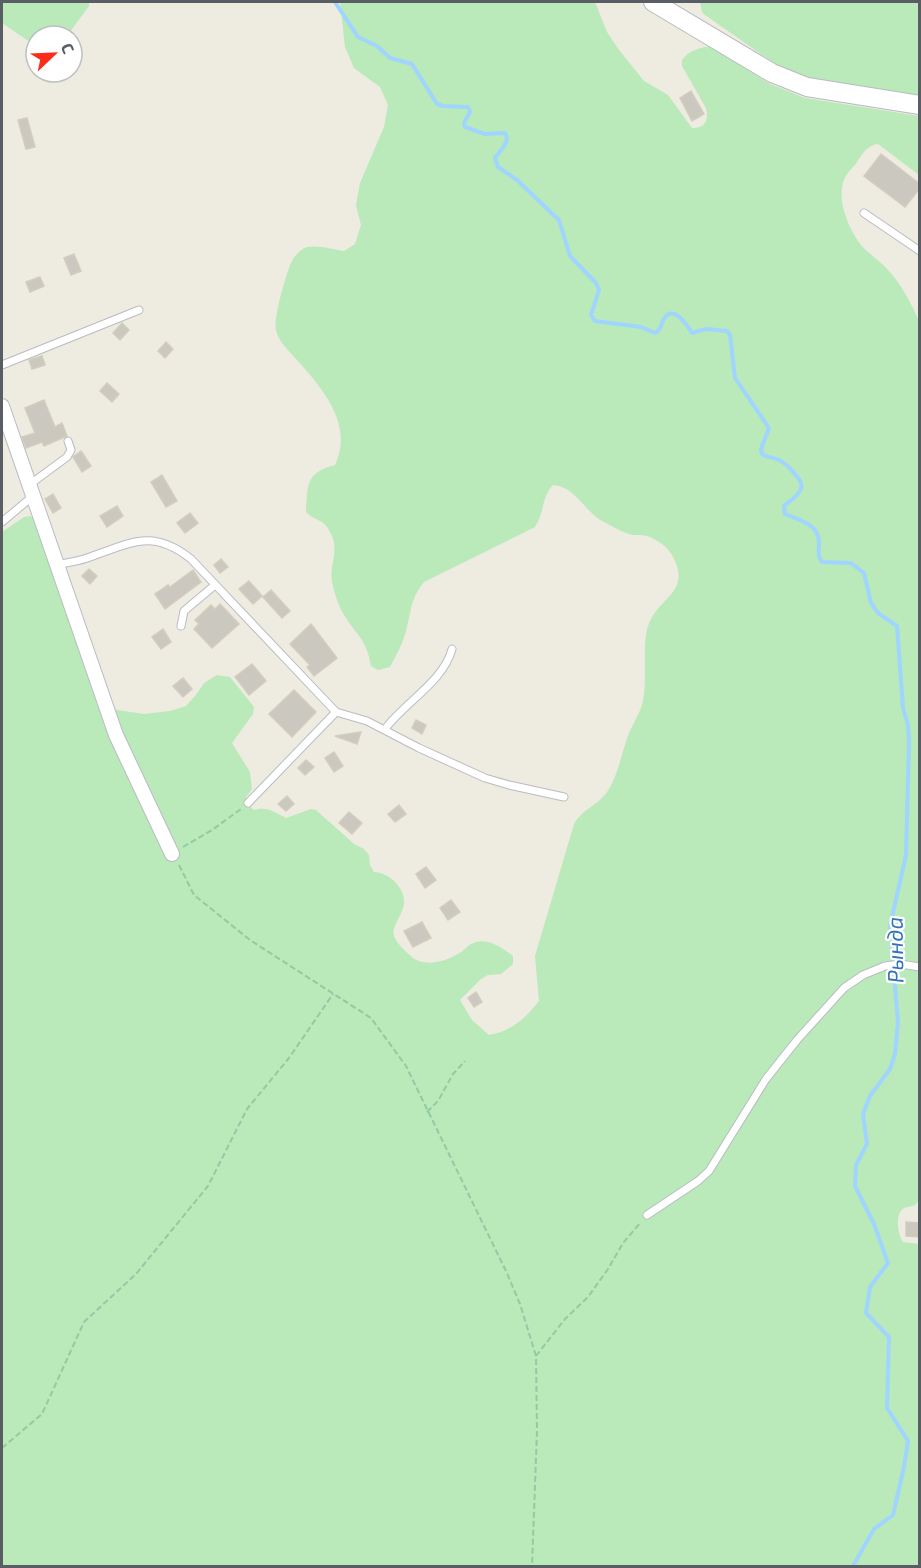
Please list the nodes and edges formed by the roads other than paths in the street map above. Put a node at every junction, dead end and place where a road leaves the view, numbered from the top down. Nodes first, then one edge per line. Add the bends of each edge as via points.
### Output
1 (653, 2) edge
2 (920, 105) edge
3 (864, 213) dead end
4 (920, 252) edge
5 (139, 310) dead end
6 (2, 365) edge
7 (2, 406) edge
8 (68, 441) dead end
9 (31, 490) junction
10 (2, 522) edge
11 (58, 565) junction
12 (215, 585) junction
13 (181, 626) dead end
14 (452, 650) dead end
15 (336, 712) junction
16 (385, 729) junction
17 (564, 797) dead end
18 (248, 803) road end
19 (172, 854) road end
20 (920, 966) edge
21 (647, 1215) road end

1 - 2 main road via 772,73 807,87
3 - 4 lane
5 - 6 lane
7 - 9 street
8 - 9 lane via 71,450 67,457
9 - 10 lane
9 - 11 street
11 - 12 lane via 146,540 181,551
11 - 19 street via 116,735
12 - 13 lane via 184,611
12 - 15 lane
14 - 16 lane via 445,666
15 - 16 lane
15 - 18 lane
16 - 17 lane via 485,778
20 - 21 lane via 885,966 844,988 766,1079 709,1171

